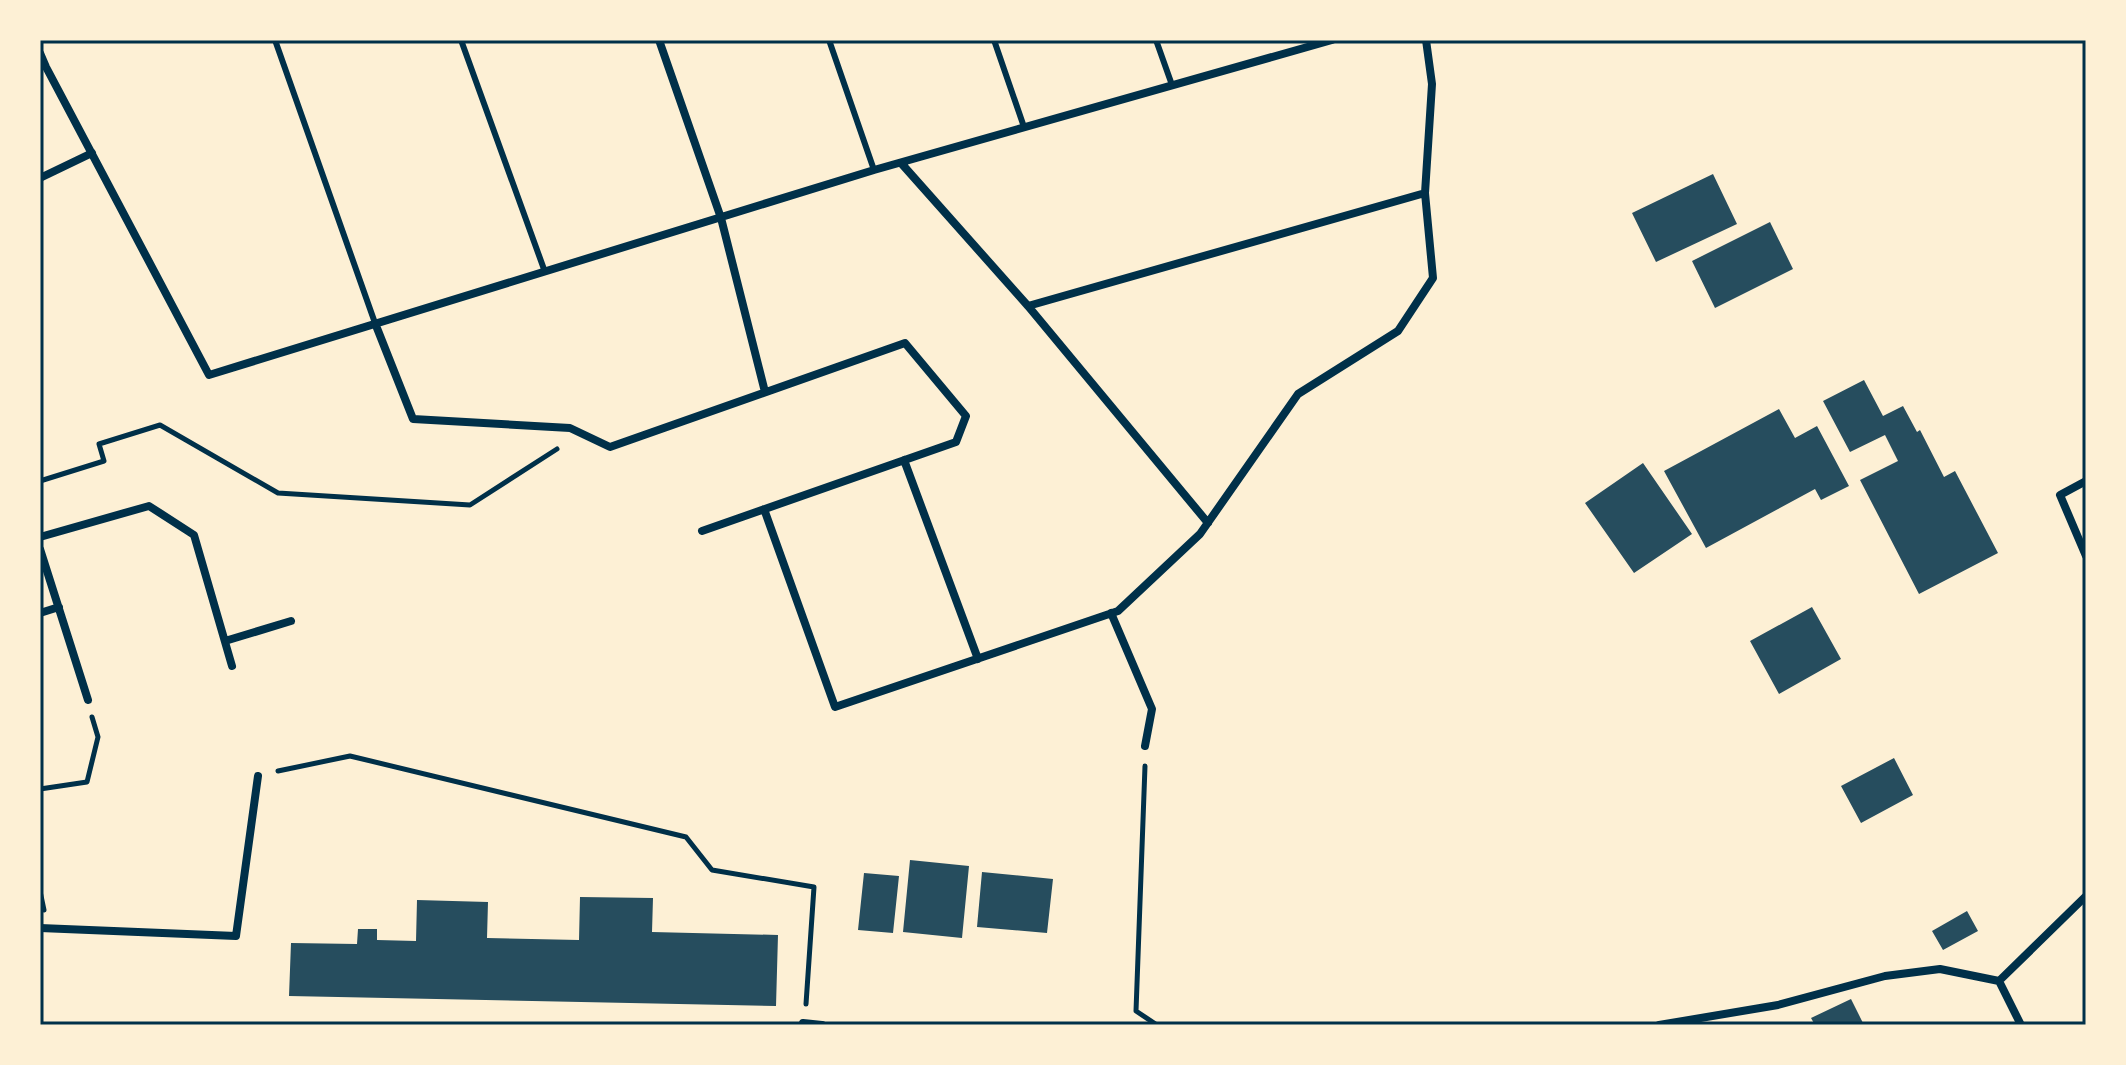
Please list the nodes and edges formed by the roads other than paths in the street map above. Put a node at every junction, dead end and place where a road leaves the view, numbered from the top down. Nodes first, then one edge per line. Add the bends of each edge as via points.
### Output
1 (275, 40) edge
2 (461, 40) edge
3 (659, 40) edge
4 (829, 40) edge
5 (994, 40) edge
6 (1156, 40) edge
7 (1332, 40) edge
8 (1426, 40) edge
9 (40, 53) edge
10 (43, 69) edge
11 (1172, 85) junction
12 (1024, 127) junction
13 (92, 153) junction
14 (901, 163) junction
15 (874, 170) junction
16 (40, 178) edge
17 (1425, 193) junction
18 (721, 218) junction
19 (545, 272) junction
20 (1028, 306) junction
21 (375, 323) junction
22 (765, 392) junction
23 (904, 460) junction
24 (2086, 481) edge
25 (764, 509) junction
26 (1208, 523) junction
27 (702, 531) dead end
28 (40, 537) edge
29 (40, 549) edge
30 (2086, 556) edge
31 (59, 607) junction
32 (40, 613) edge
33 (1111, 613) junction
34 (291, 621) dead end
35 (225, 641) junction
36 (978, 659) junction
37 (232, 666) dead end
38 (88, 700) dead end
39 (1145, 746) road end
40 (258, 776) road end
41 (2086, 896) edge
42 (40, 928) edge
43 (1999, 981) junction
44 (804, 1022) road end
45 (822, 1025) edge
46 (1659, 1025) edge
47 (2021, 1025) edge

1 - 21 lane
2 - 19 lane
3 - 18 street
4 - 15 lane
5 - 12 lane
6 - 11 lane
7 - 11 street
8 - 17 street via 1432,84
9 - 10 street
10 - 13 street
11 - 12 street
12 - 14 street
13 - 16 street
13 - 21 street via 209,375
14 - 15 street
14 - 20 street
15 - 18 street
17 - 20 street
17 - 26 street via 1433,278 1398,331 1298,394
18 - 19 street
18 - 22 street
19 - 21 street
20 - 26 street
21 - 22 street via 413,419 570,428 610,447
22 - 23 street via 905,343 966,416 956,442
23 - 25 street
23 - 36 street
24 - 30 street via 2060,495
25 - 27 street
25 - 36 street via 835,707
26 - 33 street
28 - 35 street via 149,506 194,535
29 - 31 street
31 - 32 street
31 - 38 street
33 - 36 street
33 - 39 street via 1152,709
34 - 35 street
35 - 37 street
40 - 42 street via 236,936
41 - 43 street
43 - 46 street via 1940,969 1912,972 1778,1005
43 - 47 street
44 - 45 street

